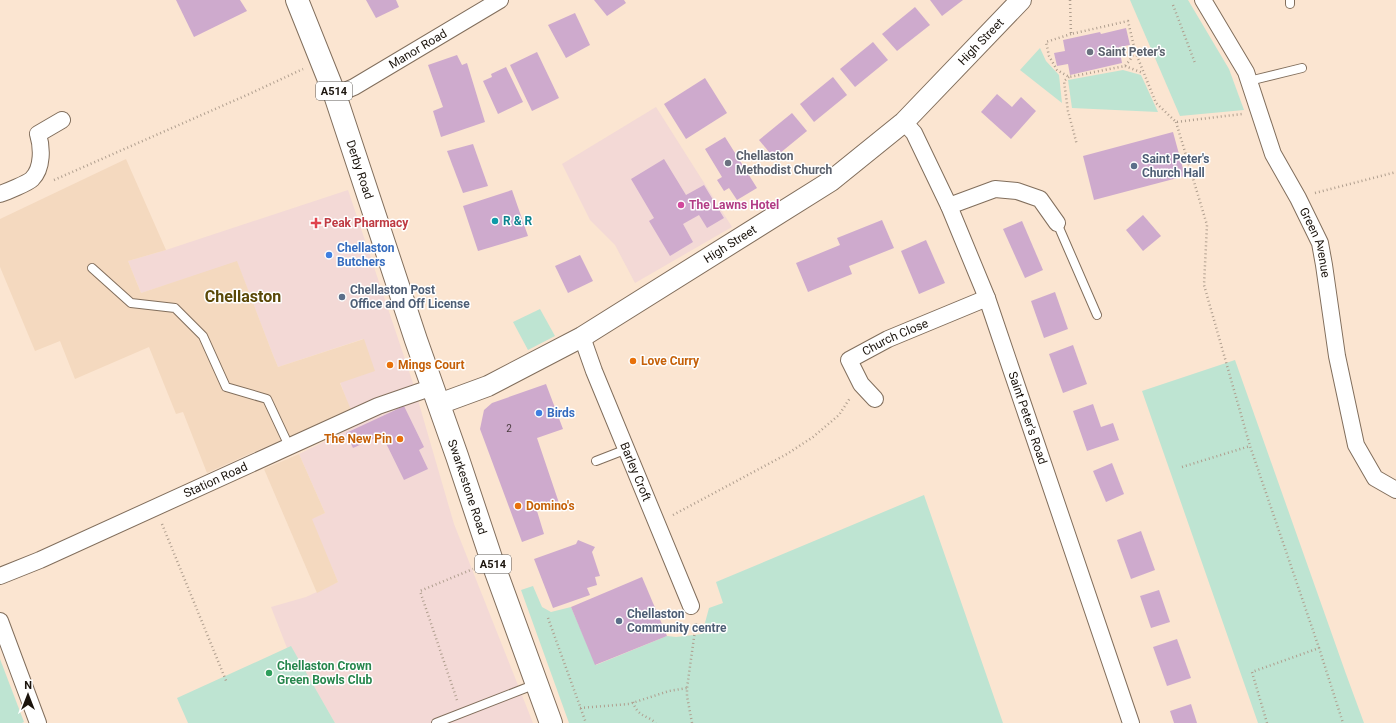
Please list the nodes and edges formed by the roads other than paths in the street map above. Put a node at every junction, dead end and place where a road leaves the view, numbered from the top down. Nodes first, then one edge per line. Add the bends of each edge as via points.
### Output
1 (297, 0) edge
2 (500, 0) edge
3 (1021, 0) edge
4 (1203, 0) edge
5 (1302, 68) dead end
6 (1249, 82) junction
7 (335, 95) junction
8 (62, 120) dead end
9 (904, 122) junction
10 (0, 194) edge
11 (948, 206) junction
12 (1057, 223) joint
13 (92, 268) dead end
14 (987, 298) junction
15 (1097, 315) dead end
16 (582, 337) junction
17 (436, 395) junction
18 (875, 399) dead end
19 (289, 446) junction
20 (627, 449) junction
21 (596, 461) dead end
22 (1396, 490) edge
23 (0, 576) edge
24 (691, 606) road end
25 (0, 621) edge
26 (537, 684) junction
27 (38, 723) edge
28 (436, 723) edge
29 (551, 723) edge
30 (1131, 723) edge

1 - 7 main road, Derby Road / A514
2 - 7 street, Manor Road via 354,87
3 - 9 street, High Street
4 - 6 street, Green Avenue via 1246,72
5 - 6 lane
6 - 22 street, Green Avenue via 1273,154 1320,243 1337,356 1356,445 1375,478
7 - 17 main road, Derby Road / A514
8 - 10 street via 38,134 41,145 40,157 37,171 31,180
9 - 11 street, Saint Peter's Road via 914,133
9 - 16 street, High Street via 831,182
11 - 12 street via 995,189 1017,191 1040,200
11 - 14 street, Saint Peter's Road
12 - 15 lane
13 - 19 lane via 131,303 175,308 203,336 226,387 267,399
14 - 18 street, Church Close via 888,339 849,360 862,384
14 - 30 street, Saint Peter's Road
16 - 17 street, High Street via 488,386
16 - 20 street, Barley Croft
17 - 19 street, Station Road via 378,406
17 - 26 main road, Swarkestone Road / A514
19 - 23 street, Station Road
20 - 21 lane
20 - 24 street, Barley Croft
25 - 27 street
26 - 28 lane
26 - 29 main road, Swarkestone Road / A514

